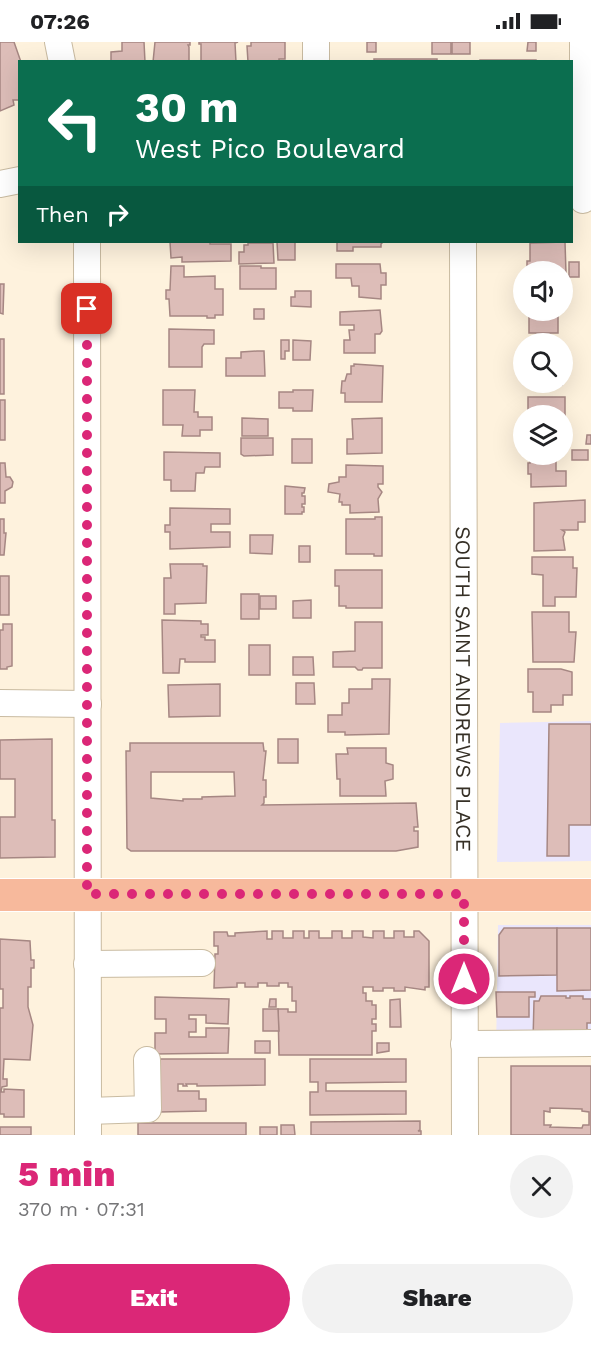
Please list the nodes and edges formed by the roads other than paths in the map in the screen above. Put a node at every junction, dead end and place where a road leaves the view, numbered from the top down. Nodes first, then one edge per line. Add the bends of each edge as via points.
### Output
1 (58, 42) edge
2 (316, 42) edge
3 (583, 42) edge
4 (62, 60) edge
5 (316, 60) edge
6 (18, 180) edge
7 (0, 184) edge
8 (582, 200) edge
9 (87, 243) edge
10 (463, 243) edge
11 (0, 703) edge
12 (88, 704) junction
13 (87, 894) junction
14 (464, 894) junction
15 (0, 895) edge
16 (591, 895) edge
17 (202, 963) dead end
18 (87, 964) junction
19 (591, 1043) edge
20 (465, 1051) junction
21 (591, 1059) edge
22 (147, 1060) dead end
23 (88, 1123) edge
24 (465, 1135) edge

1 - 4 street
2 - 5 street
3 - 8 street
6 - 7 street
9 - 12 street
10 - 14 street, SOUTH SAINT ANDREWS PLACE
11 - 12 street
12 - 13 street
13 - 14 main road
13 - 15 main road
13 - 18 street
14 - 16 main road
14 - 20 street, SOUTH SAINT ANDREWS PLACE
17 - 18 street
18 - 23 street
19 - 20 street
20 - 21 street
20 - 24 street, SOUTH SAINT ANDREWS PLACE
22 - 23 street via 148,1109

